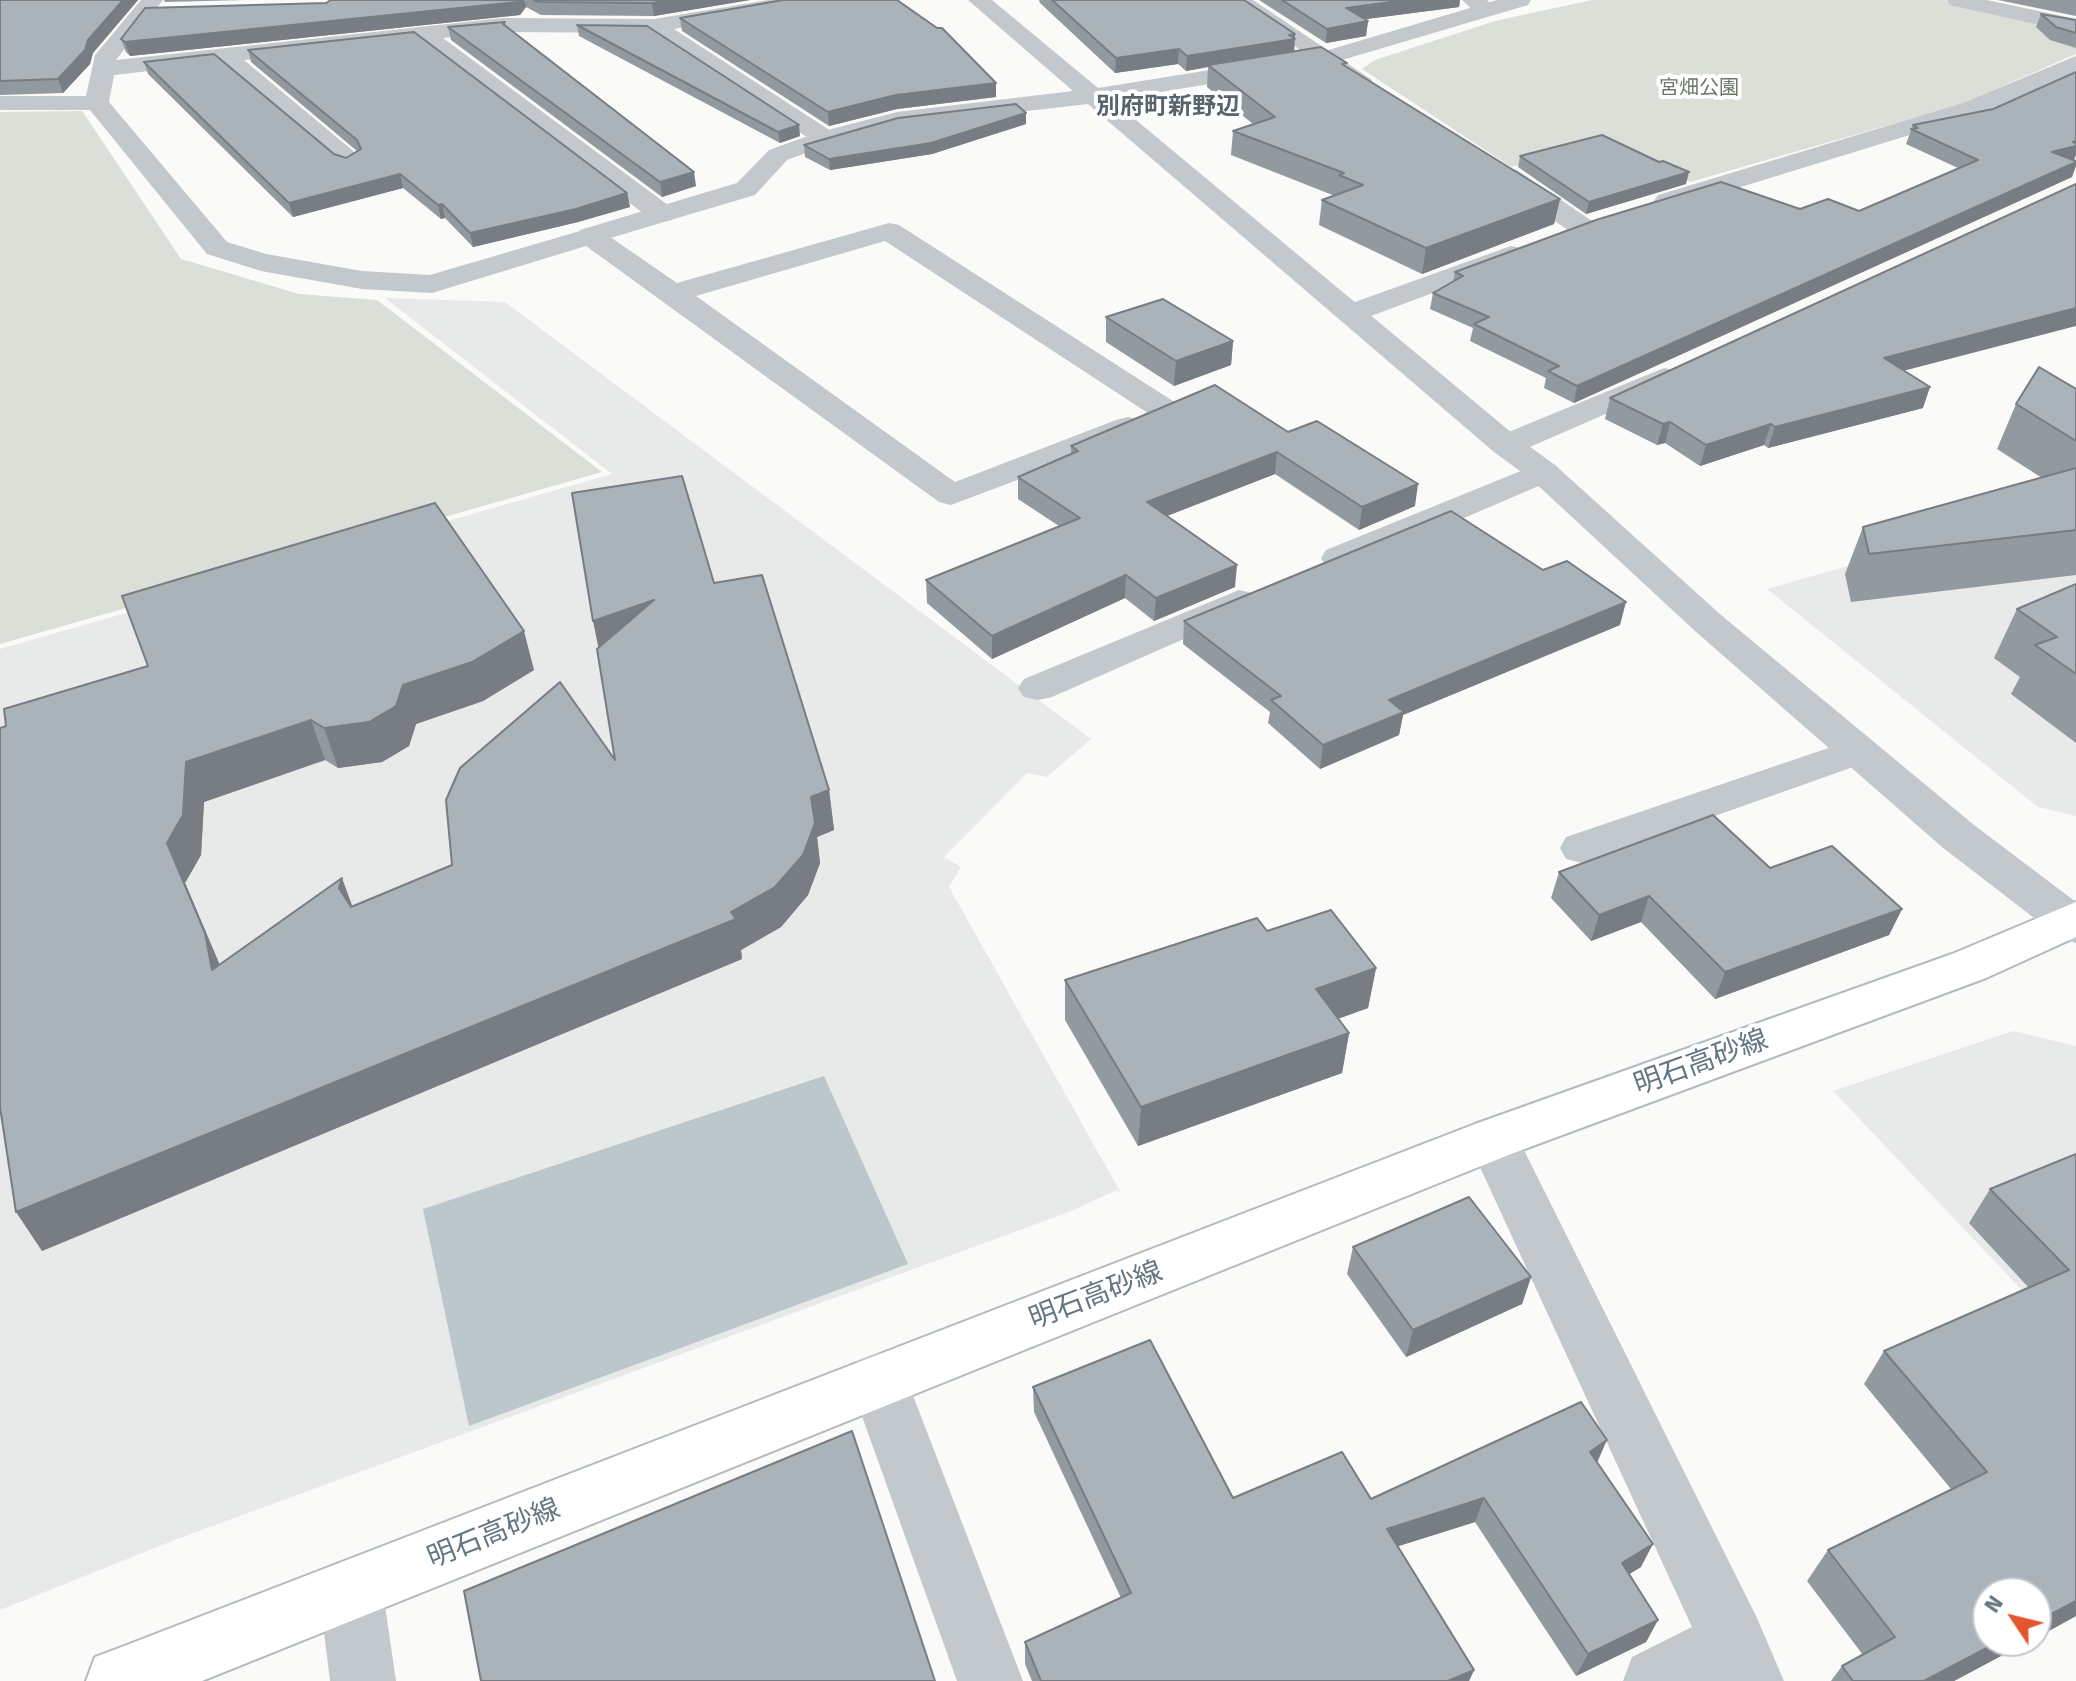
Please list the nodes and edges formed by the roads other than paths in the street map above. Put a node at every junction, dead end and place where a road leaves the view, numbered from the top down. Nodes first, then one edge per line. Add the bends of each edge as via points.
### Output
1 (513, 0) edge
2 (806, 0) edge
3 (979, 0) edge
4 (1238, 0) edge
5 (1520, 0) edge
6 (1972, 1) edge
7 (1478, 4) edge
8 (155, 8) edge
9 (696, 9) edge
10 (503, 25) junction
11 (654, 26) junction
12 (2076, 26) edge
13 (316, 27) edge
14 (423, 34) junction
15 (198, 35) edge
16 (304, 48) junction
17 (225, 56) junction
18 (1325, 58) junction
19 (179, 61) junction
20 (2076, 63) edge
21 (102, 69) junction
22 (1095, 96) junction
23 (1386, 97) edge
24 (0, 103) edge
25 (97, 103) junction
26 (825, 138) junction
27 (307, 156) edge
28 (1491, 164) edge
29 (1641, 209) edge
30 (662, 214) junction
31 (1612, 218) edge
32 (1582, 227) junction
33 (590, 236) junction
34 (673, 293) junction
35 (1352, 313) junction
36 (1691, 365) edge
37 (1506, 445) junction
38 (1543, 472) junction
39 (1309, 571) edge
40 (1266, 589) edge
41 (1152, 638) junction
42 (1181, 662) dead end
43 (1038, 688) dead end
44 (1858, 751) junction
45 (1582, 848) dead end
46 (2074, 922) edge
47 (1493, 1139) junction
48 (878, 1380) junction
49 (351, 1592) junction
50 (1742, 1661) edge
51 (119, 1681) edge
52 (363, 1681) edge
53 (990, 1681) edge
54 (1656, 1681) edge

1 - 10 street
2 - 9 street
3 - 22 street
4 - 18 street
5 - 7 street
6 - 12 street
7 - 18 street
8 - 21 street via 106,55
9 - 11 street
10 - 11 street
10 - 14 street
11 - 26 street
13 - 16 street
14 - 16 street
14 - 30 street
15 - 19 street
16 - 17 street
17 - 19 street
17 - 27 street via 342,154
18 - 22 street
18 - 23 street
19 - 21 street
20 - 29 street via 1972,108
21 - 25 street
22 - 26 street via 897,119
22 - 35 street
24 - 25 street
25 - 33 street via 217,248 261,262 362,280 432,284
26 - 30 street via 778,155 746,189
28 - 32 street
30 - 33 street
31 - 32 street
32 - 35 street
33 - 34 street
34 - 34 street via 951,495 1168,412 889,231
35 - 37 street
36 - 37 street
37 - 38 street
38 - 39 street
38 - 44 street
40 - 41 street
41 - 42 street
41 - 43 street
44 - 45 street
44 - 46 street via 1958,836
46 - 47 main road, 明石高砂線 via 1969,966
47 - 48 main road, 明石高砂線
47 - 50 street
48 - 49 main road, 明石高砂線
48 - 53 street
49 - 51 main road, 明石高砂線
49 - 52 street
50 - 54 street

